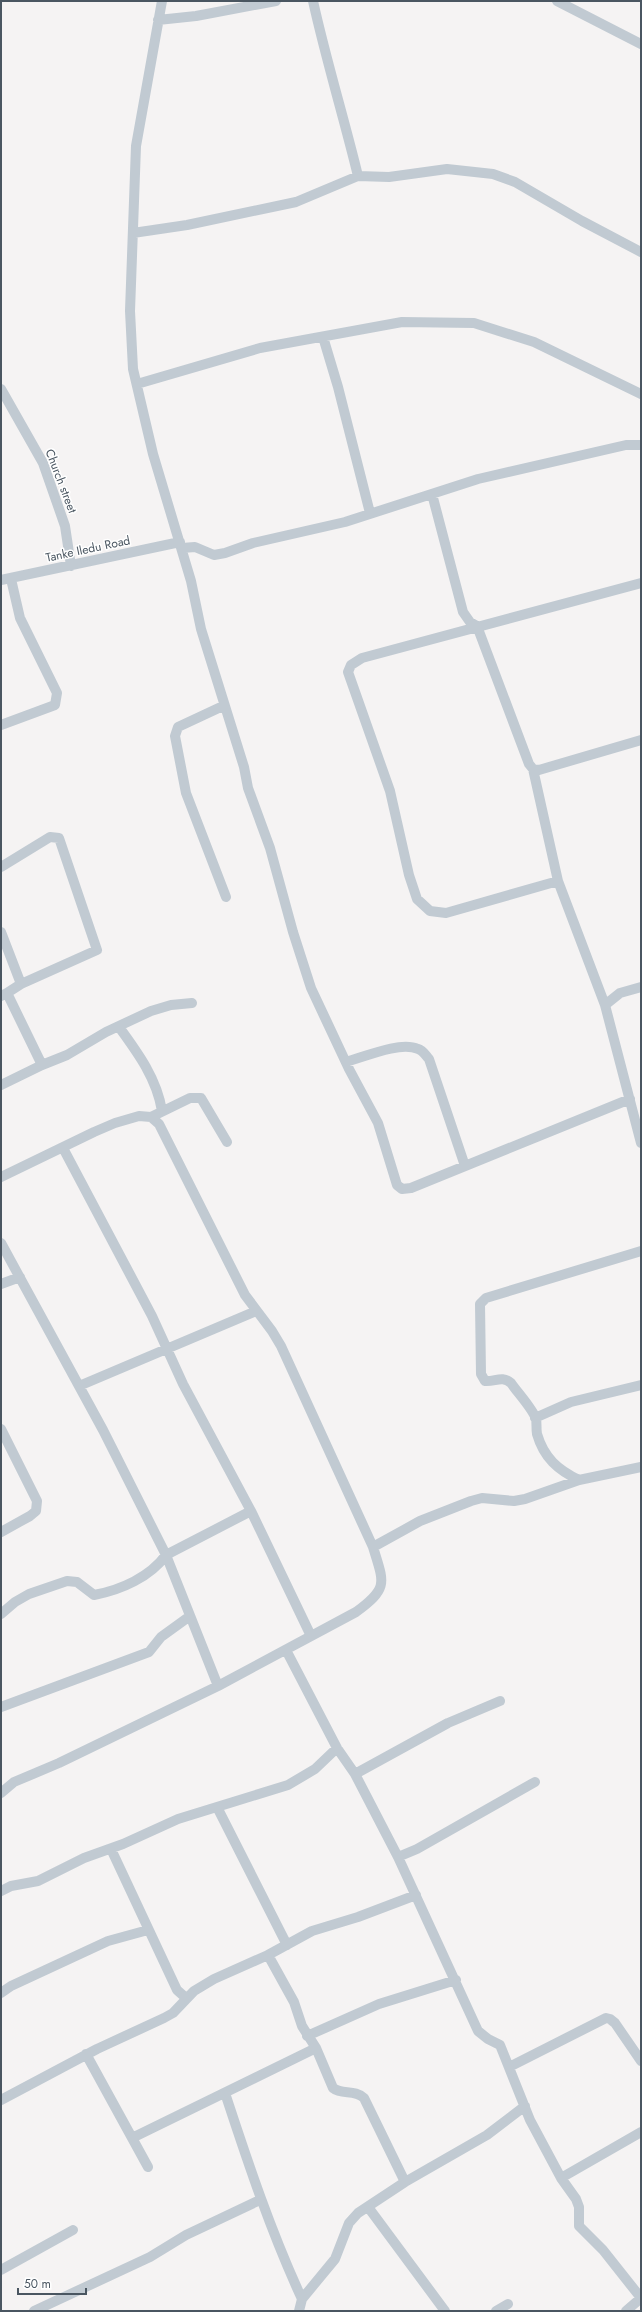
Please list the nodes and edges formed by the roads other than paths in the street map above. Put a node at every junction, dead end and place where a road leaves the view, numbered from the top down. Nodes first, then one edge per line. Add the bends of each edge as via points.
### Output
1 (162, 1) edge
2 (276, 1) edge
3 (313, 1) edge
4 (557, 1) edge
5 (158, 20) junction
6 (641, 44) edge
7 (358, 176) junction
8 (133, 233) junction
9 (641, 252) edge
10 (323, 337) junction
11 (137, 384) junction
12 (1, 389) edge
13 (641, 394) edge
14 (641, 444) edge
15 (432, 494) junction
16 (370, 513) junction
17 (181, 545) junction
18 (71, 566) junction
19 (6, 580) edge
20 (641, 583) edge
21 (478, 626) junction
22 (223, 706) junction
23 (1, 725) edge
24 (641, 740) edge
25 (534, 769) junction
26 (1, 867) edge
27 (558, 881) junction
28 (226, 897) dead end
29 (1, 932) edge
30 (21, 984) junction
31 (641, 987) edge
32 (4, 995) edge
33 (192, 1003) dead end
34 (605, 1005) junction
35 (119, 1026) junction
36 (346, 1062) junction
37 (42, 1065) junction
38 (1, 1084) edge
39 (630, 1099) junction
40 (162, 1111) junction
41 (151, 1117) junction
42 (227, 1142) dead end
43 (641, 1143) edge
44 (64, 1148) junction
45 (465, 1166) junction
46 (1, 1177) edge
47 (1, 1243) edge
48 (641, 1251) edge
49 (20, 1277) junction
50 (1, 1284) edge
51 (256, 1311) junction
52 (166, 1350) junction
53 (641, 1385) edge
54 (79, 1386) junction
55 (535, 1418) junction
56 (1, 1429) edge
57 (641, 1467) edge
58 (579, 1480) junction
59 (251, 1511) junction
60 (1, 1532) edge
61 (373, 1547) junction
62 (166, 1555) junction
63 (1, 1614) edge
64 (190, 1616) junction
65 (311, 1636) junction
66 (286, 1650) junction
67 (218, 1686) junction
68 (500, 1701) dead end
69 (1, 1707) edge
70 (337, 1748) junction
71 (355, 1774) junction
72 (536, 1782) dead end
73 (1, 1793) edge
74 (217, 1807) junction
75 (111, 1849) junction
76 (398, 1857) junction
77 (1, 1891) edge
78 (416, 1895) junction
79 (148, 1930) junction
80 (287, 1945) junction
81 (268, 1955) junction
82 (456, 1980) junction
83 (1, 1993) edge
84 (186, 1998) junction
85 (307, 2036) junction
86 (316, 2048) junction
87 (86, 2054) junction
88 (641, 2061) edge
89 (509, 2067) junction
90 (225, 2093) junction
91 (2, 2097) edge
92 (525, 2106) junction
93 (641, 2132) edge
94 (132, 2138) junction
95 (148, 2167) dead end
96 (561, 2178) junction
97 (405, 2182) junction
98 (260, 2200) junction
99 (368, 2207) junction
100 (73, 2230) dead end
101 (1, 2270) edge
102 (641, 2298) edge
103 (302, 2300) junction
104 (508, 2304) dead end
105 (34, 2311) edge
106 (299, 2311) edge
107 (445, 2311) edge
108 (496, 2311) edge
109 (626, 2311) edge

1 - 5 street
2 - 5 street via 196,16
3 - 7 street
4 - 6 street
5 - 8 street via 136,146
7 - 8 street via 296,202 187,225
7 - 9 street via 389,177 447,168 493,174 515,182
8 - 11 street via 130,310 133,369
10 - 11 street via 260,348
10 - 13 street via 402,322 474,323 534,342
10 - 16 street
11 - 17 street via 153,454
12 - 18 street, Church street via 43,463 64,526
14 - 15 street, Tanke Iledu Road via 626,445 478,479
15 - 16 street, Tanke Iledu Road
15 - 21 street via 463,612 470,622
16 - 17 street, Tanke Iledu Road via 345,522 253,543 214,555 195,547
17 - 18 street, Tanke Iledu Road
17 - 22 street
18 - 19 street, Tanke Iledu Road
19 - 23 street via 20,618 57,693 55,705
20 - 21 street
21 - 25 street via 529,764
21 - 27 street via 362,658 351,665 348,672 390,791 409,875 417,899 430,911 446,913
22 - 28 street via 178,727 175,736 186,793
22 - 36 street via 244,767 248,788 270,848 311,988
24 - 25 street via 548,768
25 - 27 street
26 - 30 street via 50,837 59,838 97,950
27 - 34 street
29 - 30 street
30 - 32 street
31 - 34 street via 620,993
32 - 37 street
33 - 35 street via 171,1005 151,1011
34 - 39 street
35 - 37 street via 67,1055
35 - 40 street via 152,1078 160,1095
36 - 45 street via 391,1049 410,1046 420,1049 429,1059
36 - 45 street via 378,1123 397,1185 402,1189 411,1188
37 - 38 street
39 - 43 street
39 - 45 street
40 - 41 street
40 - 42 street via 190,1098 201,1098
41 - 44 street via 138,1116 115,1124
41 - 51 street via 159,1124 208,1225
44 - 46 street
44 - 52 street via 152,1316
47 - 49 street
48 - 55 street via 486,1298 480,1304 481,1374 485,1381 506,1379
49 - 50 street
49 - 54 street
51 - 52 street
51 - 61 street via 280,1346
52 - 54 street
52 - 59 street
53 - 55 street via 571,1402
54 - 62 street
55 - 58 street via 537,1433 553,1463 561,1472
56 - 60 street via 37,1501 36,1511
57 - 58 street
58 - 61 street via 525,1499 514,1501 482,1498 470,1501 420,1521
59 - 62 street
59 - 65 street
61 - 65 street via 380,1570 380,1589 373,1600
62 - 63 street via 158,1566 145,1576 104,1593 94,1595 77,1582 67,1581 29,1594
62 - 64 street
64 - 67 street
64 - 69 street via 161,1637 149,1652
65 - 66 street
66 - 67 street
66 - 70 street
67 - 73 street via 59,1763 26,1776
68 - 71 street via 448,1723
70 - 71 street
70 - 74 street via 315,1769 288,1785
71 - 76 street
72 - 76 street via 417,1849
74 - 75 street via 165,1824
74 - 80 street
75 - 77 street via 84,1858 38,1881 11,1886
75 - 79 street
76 - 78 street
78 - 80 street via 358,1917 319,1928
78 - 82 street
79 - 83 street via 93,1947
79 - 84 street via 177,1990
80 - 81 street
81 - 84 street via 214,1979
81 - 85 street via 294,2002
82 - 85 street via 379,2004
82 - 89 street via 478,2030 488,2040 500,2045
84 - 87 street via 173,2013
85 - 86 street
86 - 90 street
86 - 97 street via 333,2088 337,2091 353,2091 364,2098
87 - 91 street
87 - 94 street
88 - 89 street via 615,2023 606,2018
89 - 92 street
90 - 94 street
90 - 98 street
92 - 96 street
92 - 97 street via 487,2135
93 - 96 street
94 - 95 street
96 - 102 street via 579,2207 579,2226 603,2250
97 - 99 street
98 - 103 street
98 - 105 street via 196,2229 150,2257
99 - 103 street via 349,2223 335,2259
99 - 107 street
100 - 101 street
102 - 109 street
103 - 106 street
104 - 108 street

